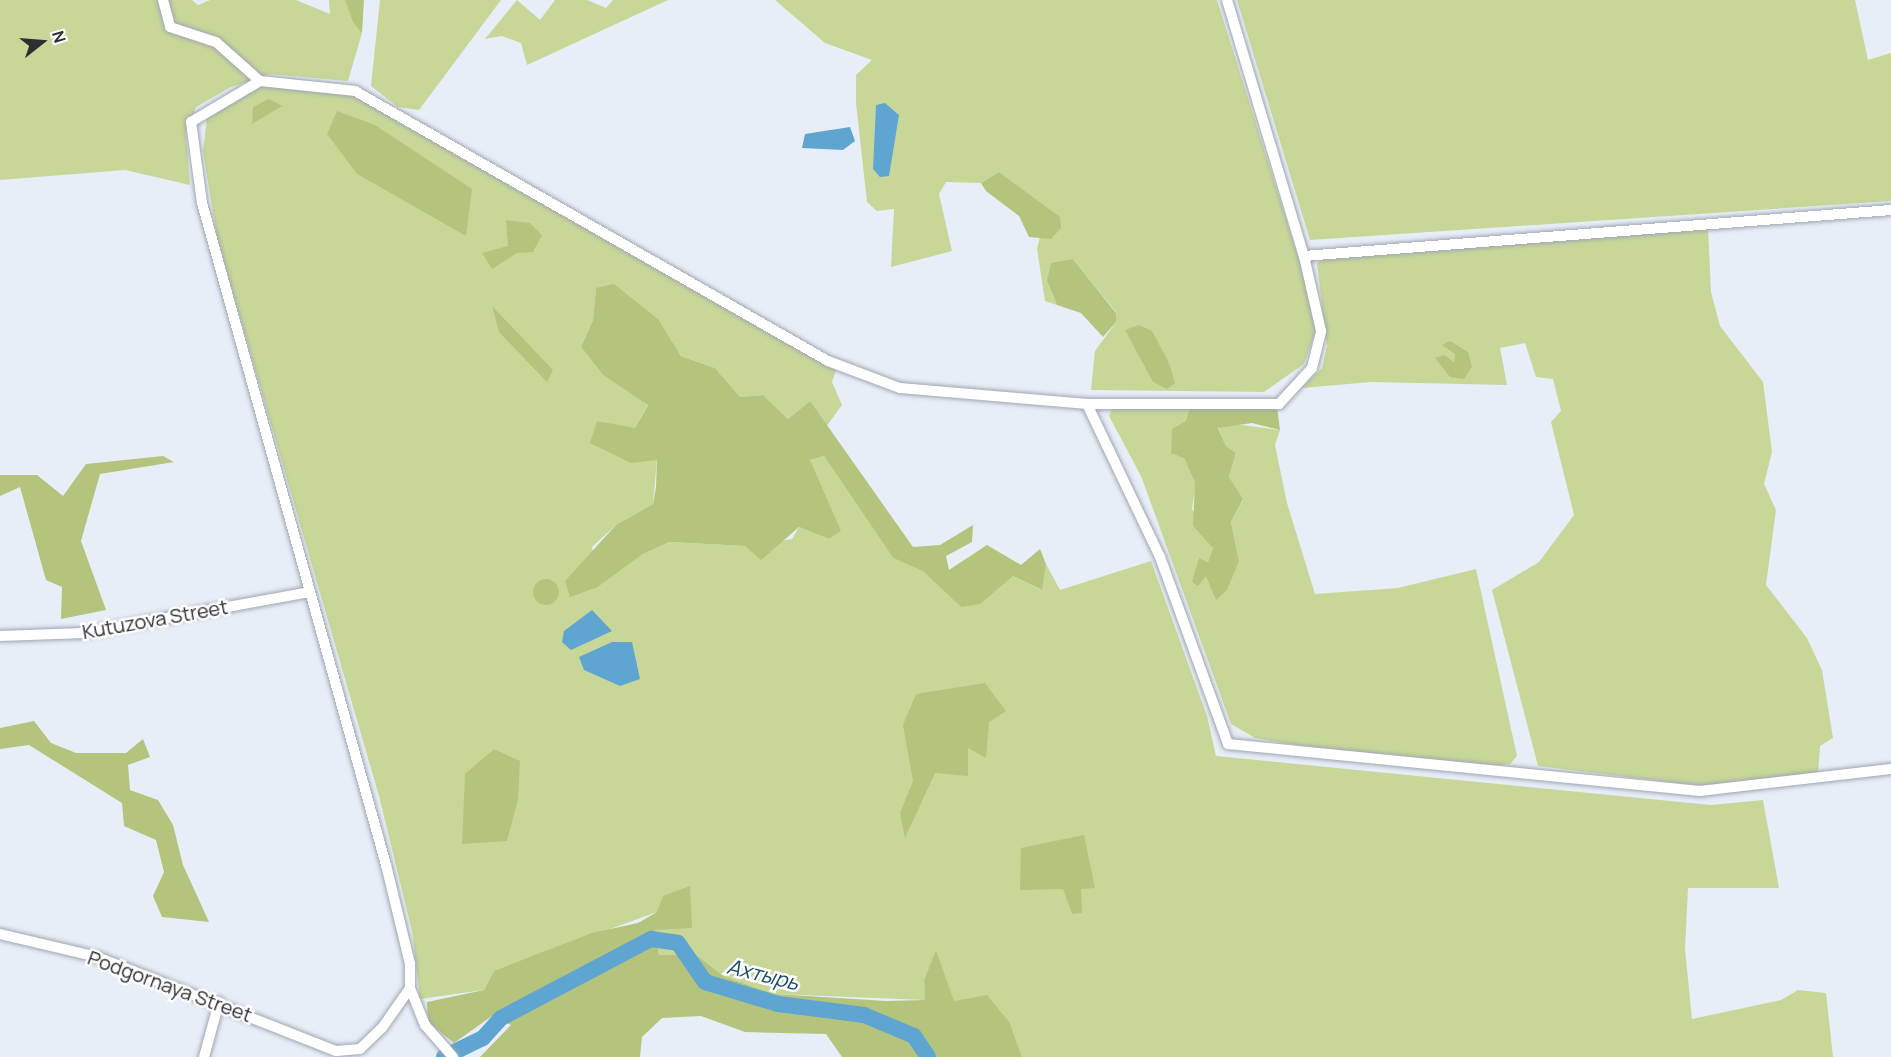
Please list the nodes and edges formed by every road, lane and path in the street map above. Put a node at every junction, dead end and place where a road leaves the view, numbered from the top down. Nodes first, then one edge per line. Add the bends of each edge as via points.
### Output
1 (164, 0) edge
2 (1227, 0) edge
3 (260, 81) junction
4 (1891, 210) edge
5 (1304, 256) junction
6 (1087, 404) junction
7 (309, 592) junction
8 (0, 636) edge
9 (1891, 769) edge
10 (0, 934) edge
11 (410, 988) junction
12 (219, 1002) junction
13 (204, 1057) edge
14 (453, 1057) edge

1 - 3 street via 170,27 216,42
2 - 5 street
3 - 6 street via 355,91 828,361 900,388
3 - 7 street via 191,122 202,203 226,304
4 - 5 street
5 - 6 street via 1320,331 1312,368 1279,404
6 - 9 street via 1160,557 1228,744 1700,791
7 - 8 street, Kutuzova Street via 84,633
7 - 11 street via 399,915
10 - 12 street, Podgornaya Street via 97,957
11 - 12 street, Podgornaya Street via 382,1029 360,1049 336,1051
11 - 14 street via 425,1025
12 - 13 street

